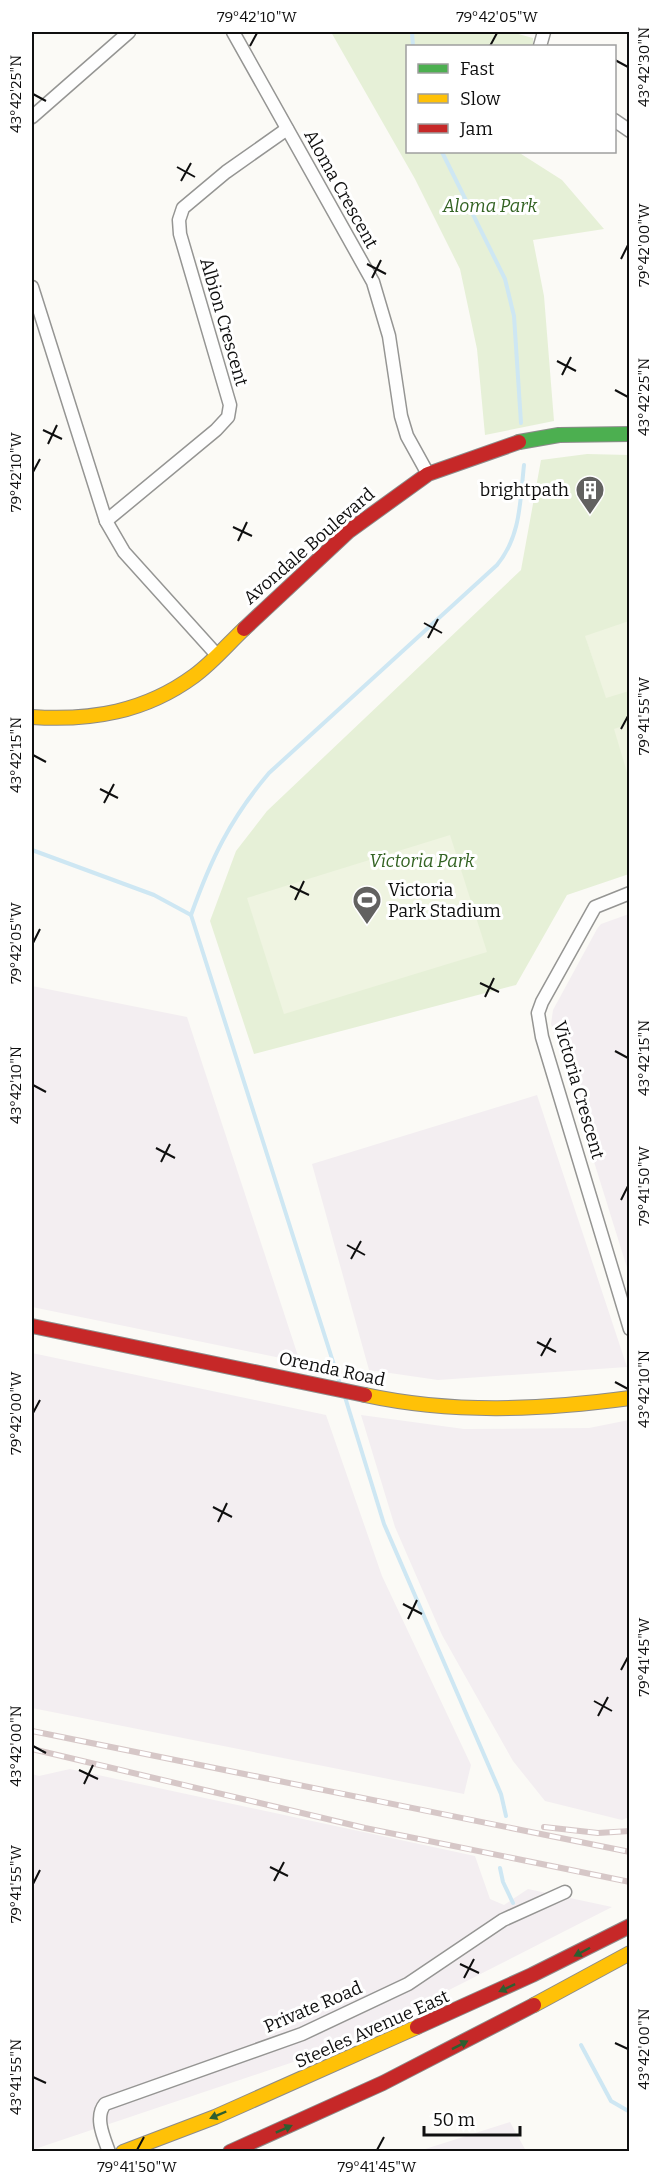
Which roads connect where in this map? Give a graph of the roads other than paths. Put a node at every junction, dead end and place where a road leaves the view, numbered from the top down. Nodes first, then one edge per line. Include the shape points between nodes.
1 (129, 32) edge
2 (233, 32) edge
3 (32, 117) edge
4 (616, 121) edge
5 (287, 129) junction
6 (630, 131) edge
7 (32, 287) edge
8 (630, 434) edge
9 (428, 474) junction
10 (106, 521) junction
11 (216, 654) junction
12 (32, 717) edge
13 (630, 893) edge
14 (32, 1326) edge
15 (630, 1329) edge
16 (630, 1398) edge
17 (565, 1892) dead end
18 (630, 1926) edge
19 (630, 1953) edge
20 (109, 2151) edge
21 (123, 2151) edge
22 (230, 2151) edge

1 - 3 street
2 - 5 street, Aloma Crescent
4 - 6 street
5 - 9 street, Aloma Crescent via 372,282 389,336 401,416 407,436
5 - 10 street, Albion Crescent via 226,172 183,208 178,220 230,405 228,417
7 - 10 street
8 - 9 street, Avondale Boulevard via 559,435 516,443
9 - 11 street, Avondale Boulevard via 349,531
10 - 11 street via 124,552
11 - 12 street, Avondale Boulevard via 194,676 133,710 78,720
13 - 15 street, Victoria Crescent via 595,907 538,1013
14 - 16 street, Orenda Road via 420,1403 496,1409
17 - 20 street, Private Road via 503,1920 408,1984 302,2034 105,2104 100,2126
18 -> 21 street, Steeles Avenue East via 477,2002 210,2118
22 -> 19 street via 373,2090

